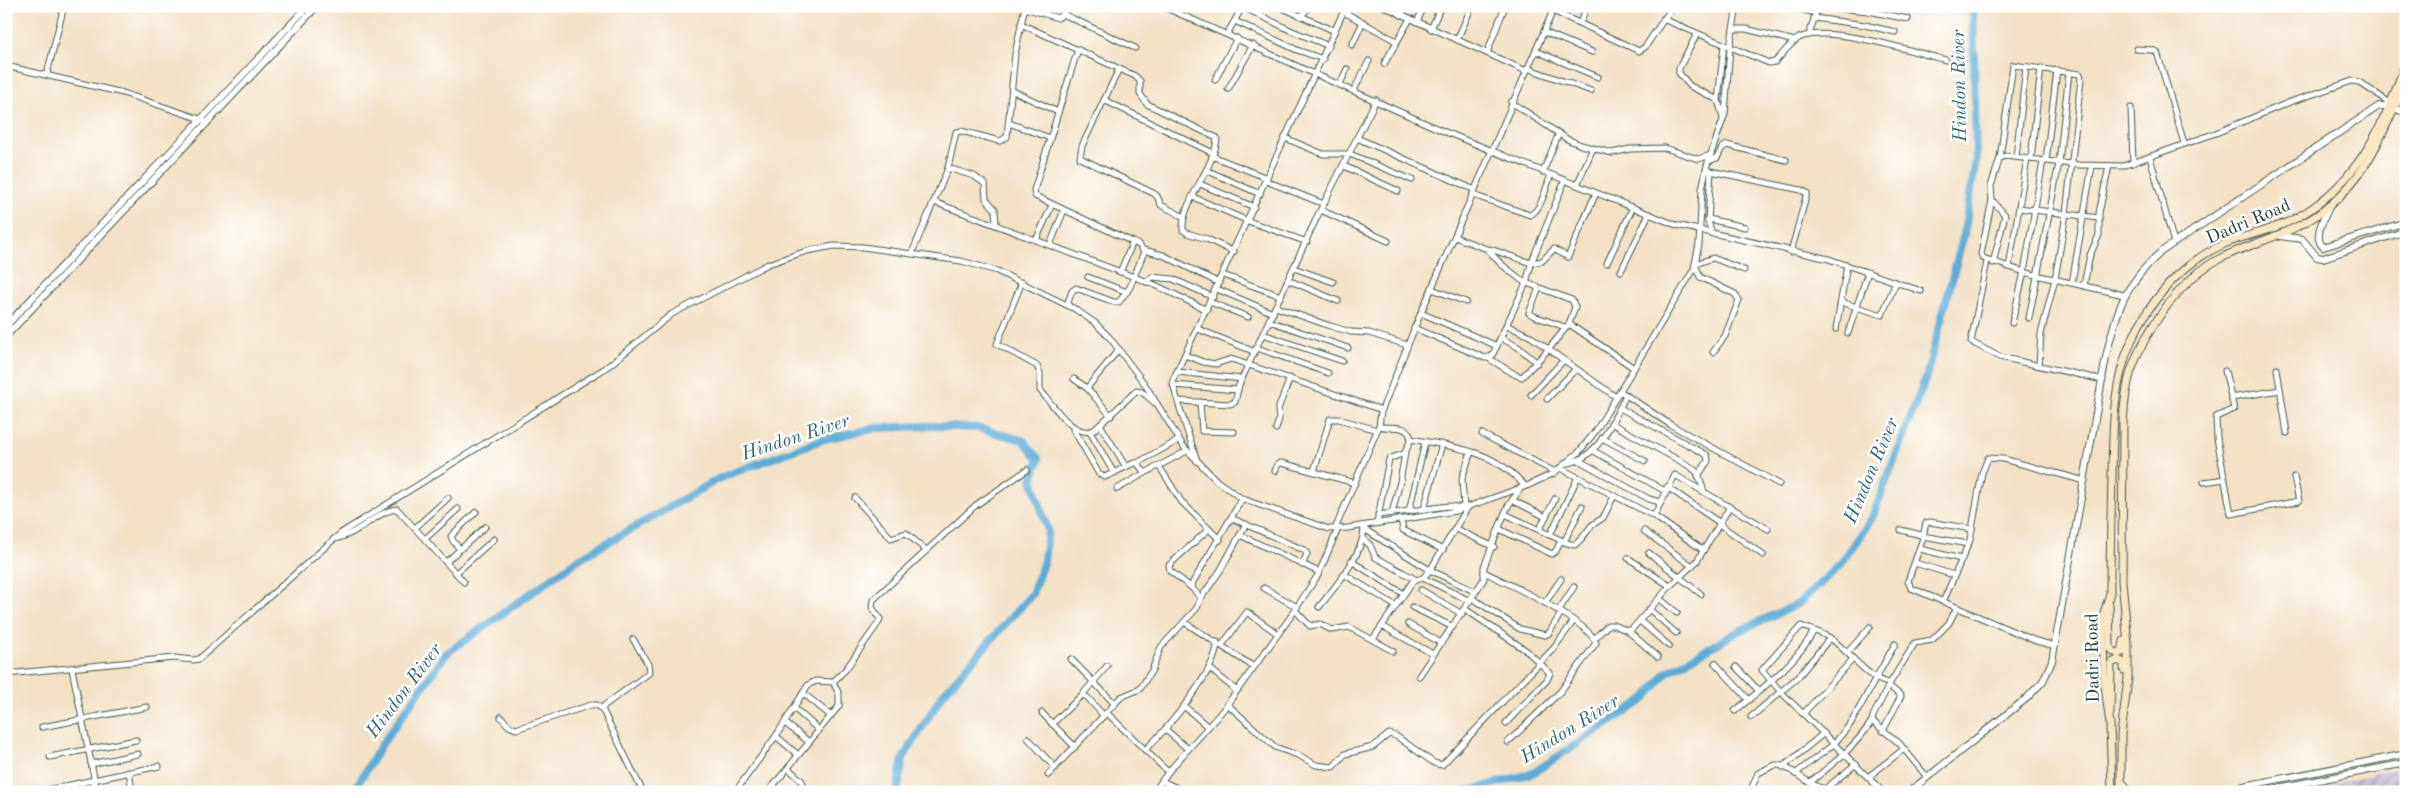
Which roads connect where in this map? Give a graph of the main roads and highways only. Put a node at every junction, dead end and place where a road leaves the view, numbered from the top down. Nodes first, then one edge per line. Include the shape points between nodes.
1 (2406, 60) edge
2 (2406, 81) edge
3 (2391, 106) junction
4 (2110, 593) junction
5 (2122, 598) junction
6 (2121, 718) junction
7 (2110, 724) junction
8 (2112, 792) edge
9 (2121, 792) edge

1 - 3 main road, Dadri Road
2 - 3 main road, Dadri Road
3 - 4 main road, Dadri Road via 2361,160 2338,187 2296,219 2223,245 2205,255 2160,294 2142,319 2130,343 2114,399
3 - 5 main road, Dadri Road via 2368,163 2331,204 2280,236 2218,259 2192,278 2153,324 2135,362 2125,399
4 - 5 main road, Dadri Road via 2109,645 2113,653 2118,654 2124,648
4 - 7 main road, Dadri Road via 2103,632
5 - 6 main road, Dadri Road via 2128,678
6 - 7 main road, Dadri Road via 2125,666 2118,660 2110,667
6 - 9 main road, Dadri Road
7 - 8 main road, Dadri Road

